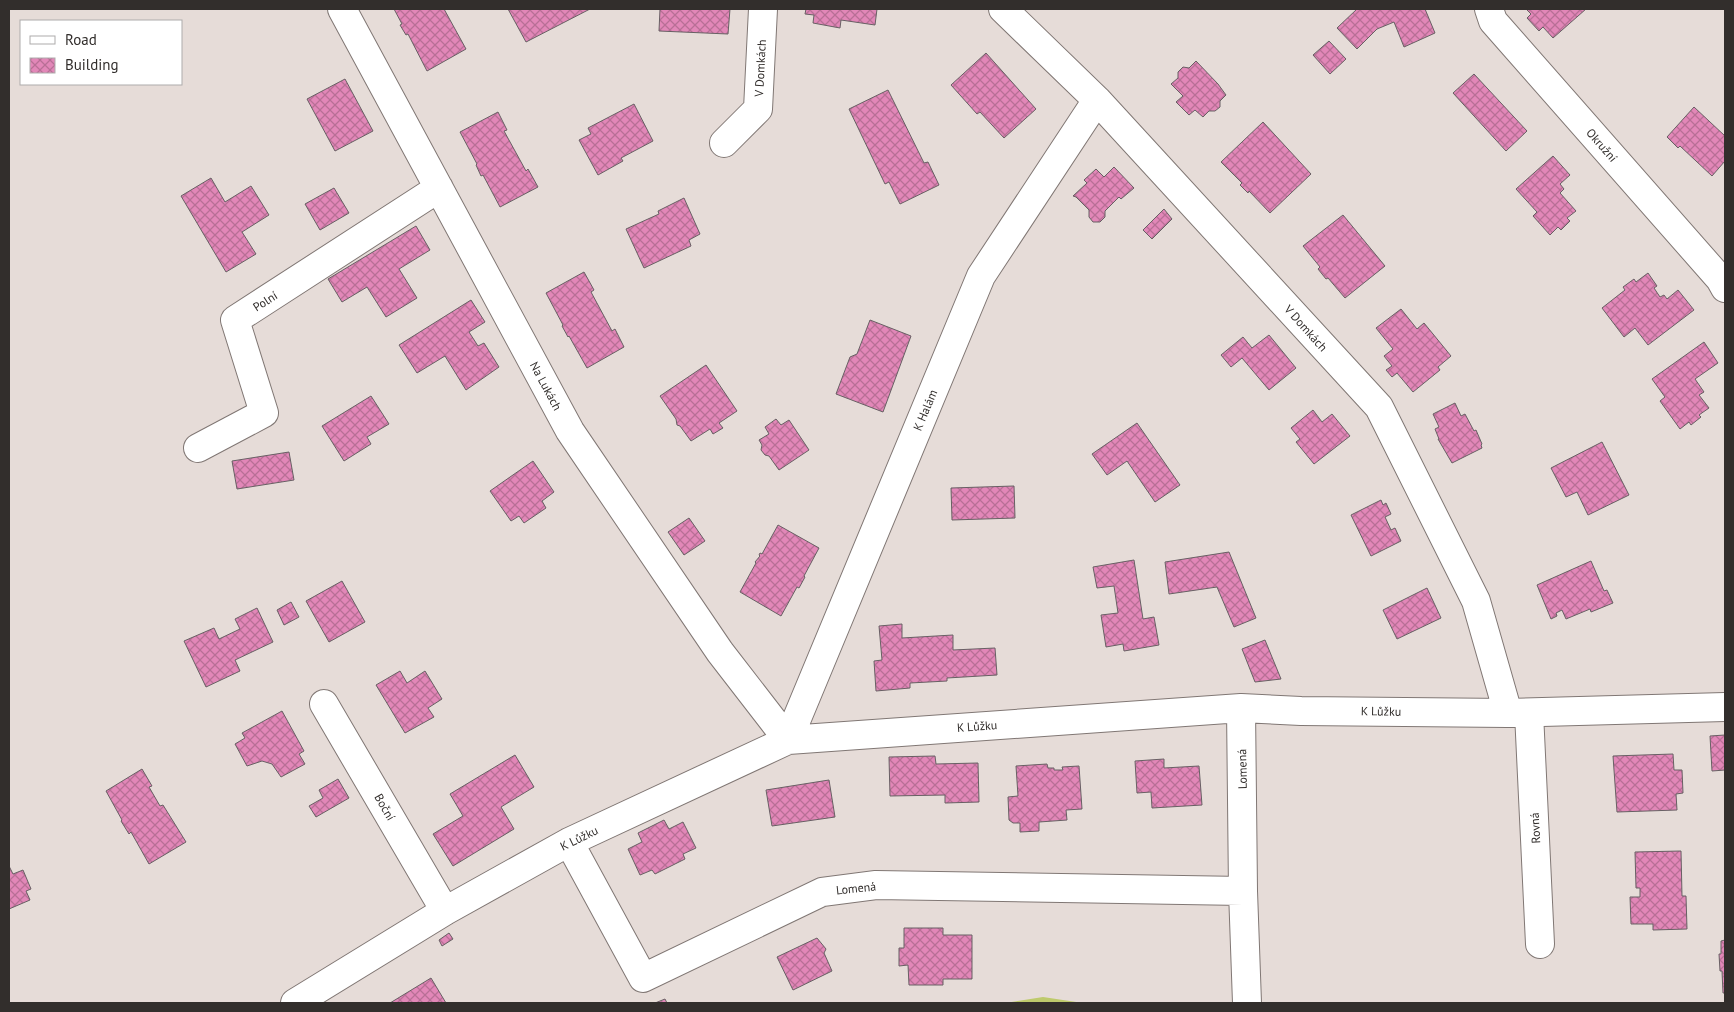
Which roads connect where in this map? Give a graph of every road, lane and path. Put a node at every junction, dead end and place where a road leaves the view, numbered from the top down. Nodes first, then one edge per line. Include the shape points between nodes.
1 (342, 9) edge
2 (763, 9) edge
3 (1003, 9) edge
4 (1489, 9) edge
5 (1097, 100) junction
6 (724, 143) dead end
7 (439, 188) junction
8 (1724, 280) edge
9 (198, 448) dead end
10 (324, 704) dead end
11 (1241, 708) junction
12 (1725, 708) edge
13 (1518, 713) junction
14 (788, 740) junction
15 (569, 842) junction
16 (1244, 891) junction
17 (446, 911) junction
18 (1540, 944) dead end
19 (295, 1003) edge
20 (1247, 1003) edge

1 - 7 street, Na Lukách
2 - 6 street, V Domkách via 758,109
3 - 5 street, V Domkách
4 - 8 street, Okružní via 1493,21
5 - 13 street, V Domkách via 1379,407 1476,601
5 - 14 street, K Halám via 980,276
7 - 9 street, Polní via 235,320 264,413
7 - 14 street, Na Lukách via 570,431 720,652
10 - 17 street, Boční
11 - 13 street, K Lůžku
11 - 14 street, K Lůžku
11 - 16 street, Lomená
12 - 13 street, K Lůžku
13 - 18 street, Rovná
14 - 15 street, K Lůžku
15 - 16 street, Lomená via 644,978 822,892 876,885
15 - 17 street, K Lůžku
16 - 20 street, Lomená
17 - 19 street, K Lůžku

